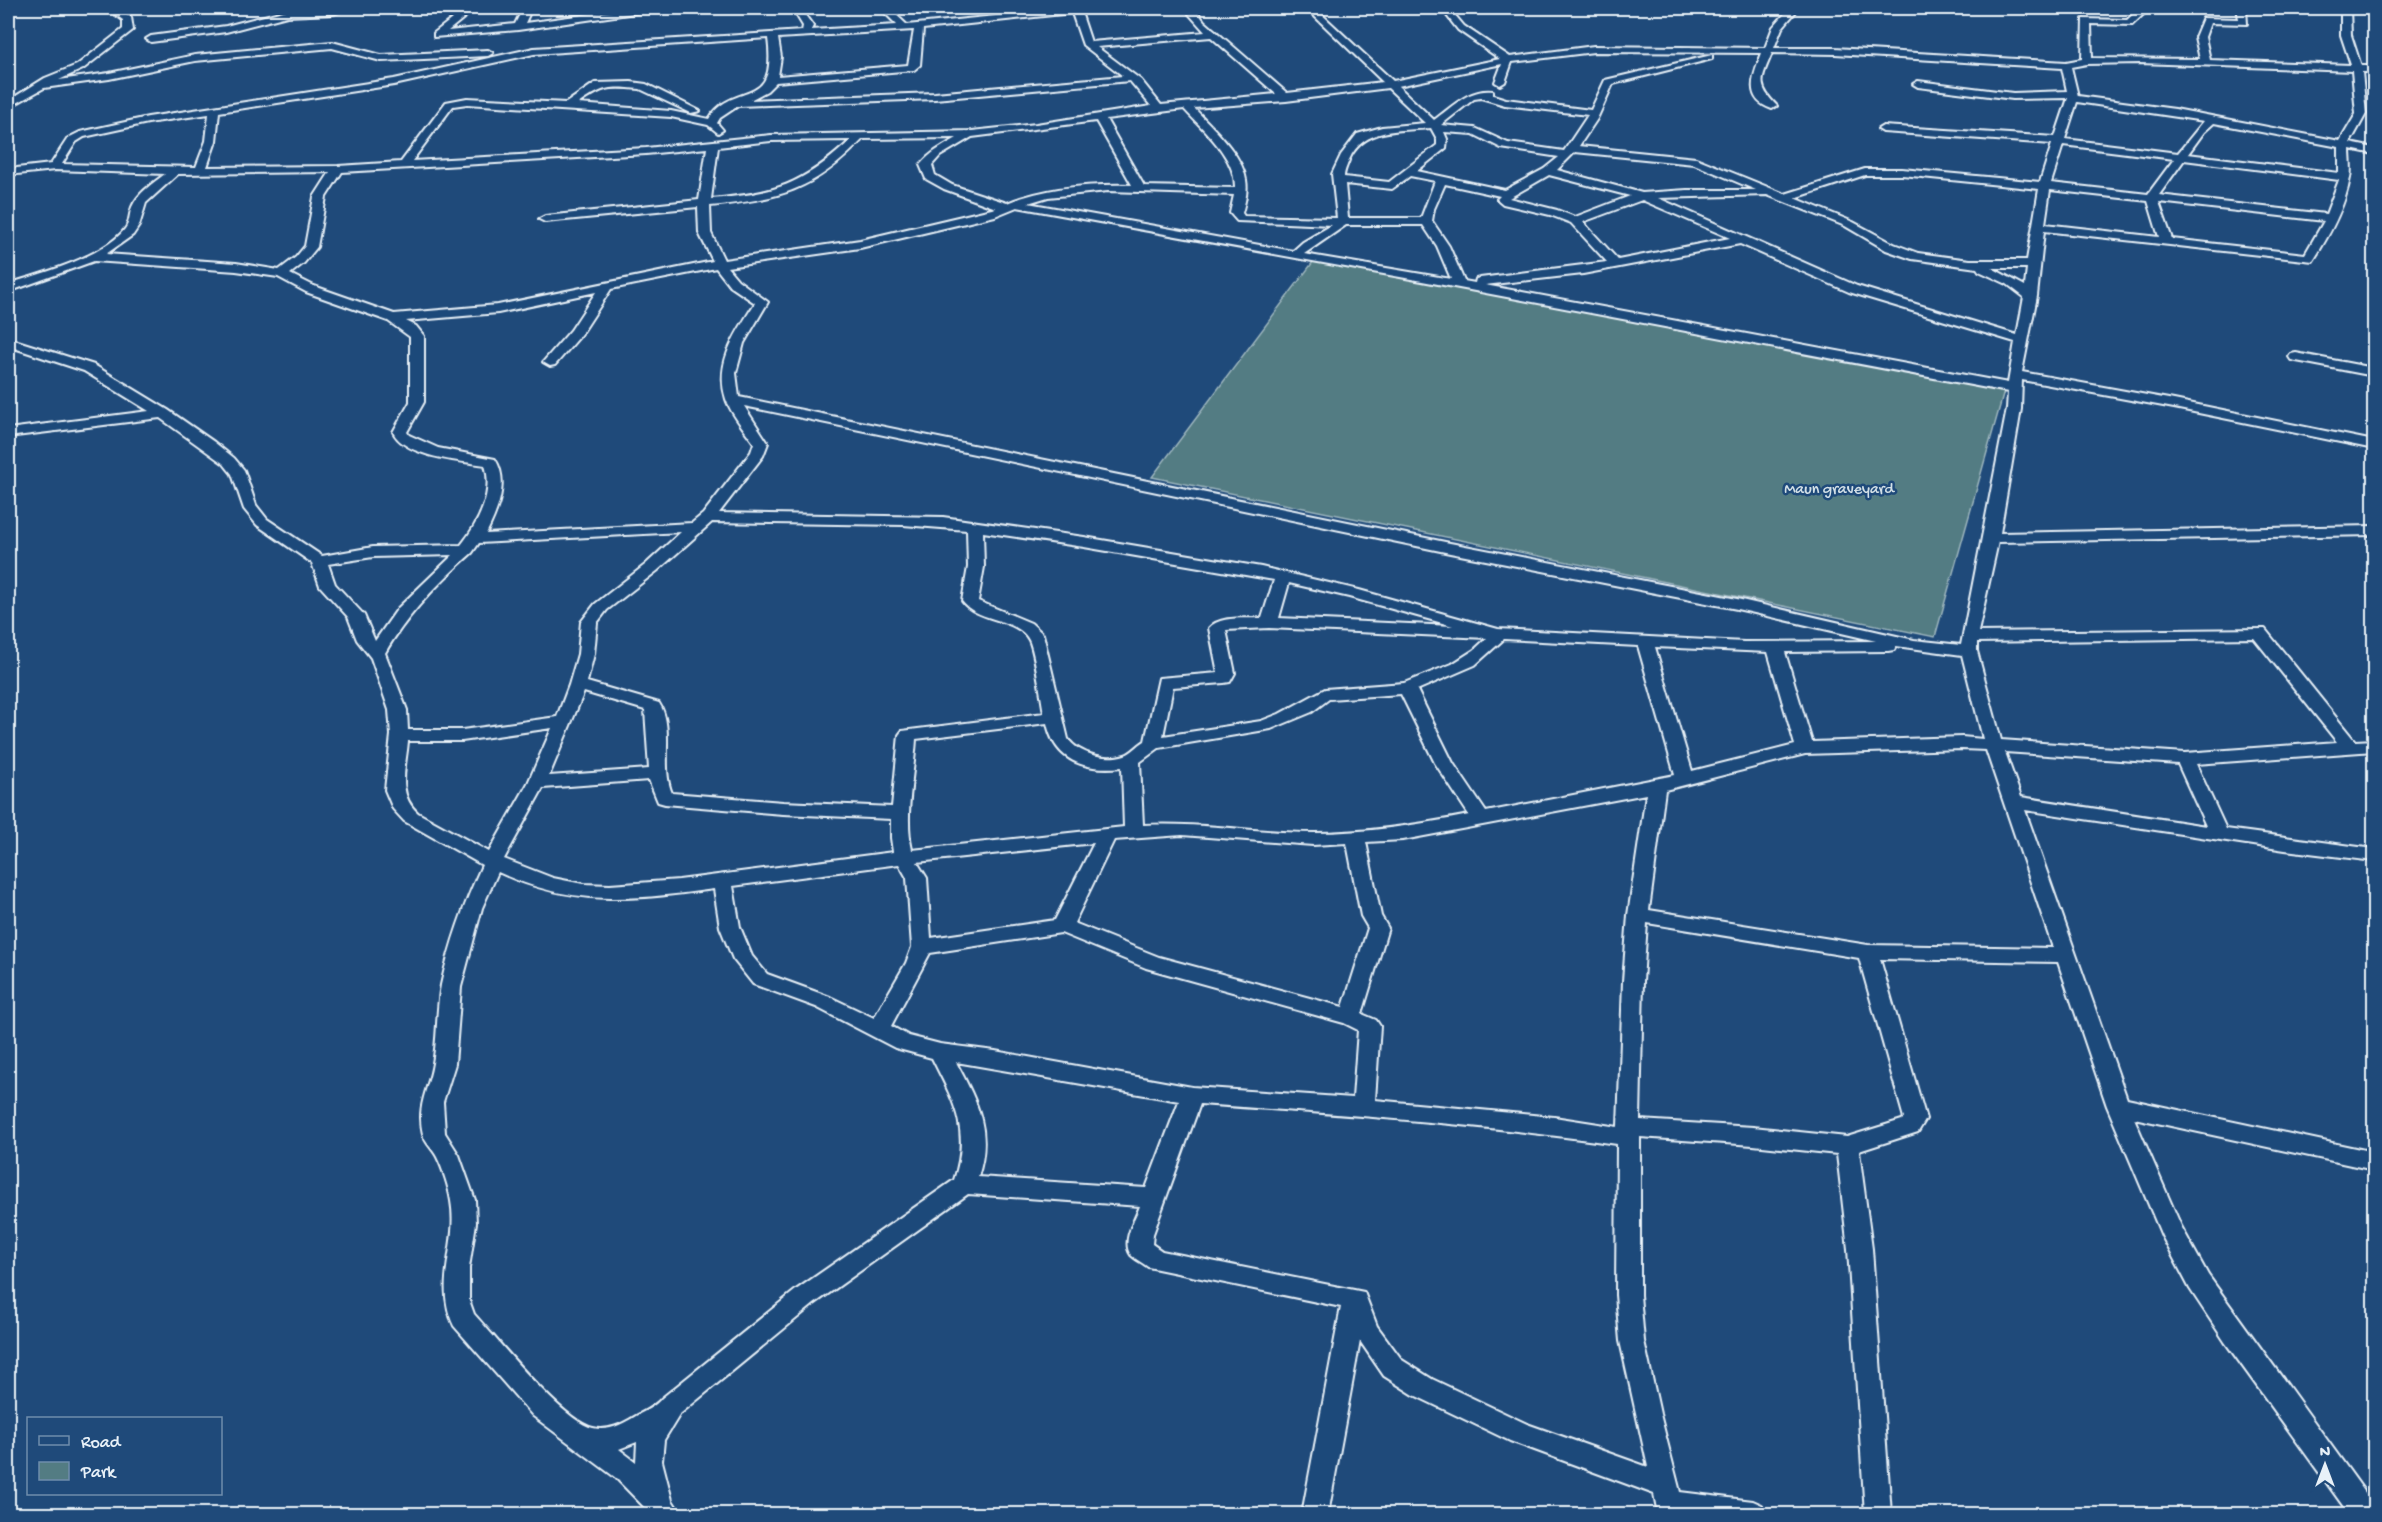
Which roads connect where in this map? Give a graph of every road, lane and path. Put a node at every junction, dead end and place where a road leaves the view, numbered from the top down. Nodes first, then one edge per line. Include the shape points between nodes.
1 (110, 8) edge
2 (345, 8) edge
3 (471, 8) edge
4 (527, 8) edge
5 (649, 8) edge
6 (796, 8) edge
7 (884, 8) edge
8 (1094, 8) edge
9 (1194, 8) edge
10 (1310, 8) edge
11 (1445, 8) edge
12 (1796, 8) edge
13 (2145, 8) edge
14 (2242, 8) edge
15 (2346, 8) edge
16 (2358, 8) edge
17 (2374, 9) edge
18 (615, 10) edge
19 (1076, 10) junction
20 (632, 21) dead end
21 (518, 27) junction
22 (919, 27) junction
23 (905, 28) junction
24 (128, 30) junction
25 (1214, 34) junction
26 (805, 35) junction
27 (773, 36) junction
28 (151, 39) junction
29 (428, 45) junction
30 (1089, 45) junction
31 (173, 46) dead end
32 (184, 49) dead end
33 (1737, 51) junction
34 (1769, 51) junction
35 (514, 54) junction
36 (195, 58) junction
37 (1508, 60) junction
38 (2087, 61) junction
39 (2205, 61) junction
40 (2066, 65) junction
41 (1462, 68) junction
42 (2356, 68) junction
43 (2374, 69) edge
44 (1132, 78) junction
45 (1492, 78) junction
46 (773, 79) junction
47 (1392, 84) junction
48 (1918, 84) dead end
49 (40, 85) junction
50 (1489, 93) junction
51 (2072, 96) junction
52 (1286, 98) junction
53 (737, 103) junction
54 (8, 105) edge
55 (1186, 105) junction
56 (568, 106) junction
57 (1772, 106) dead end
58 (1158, 108) junction
59 (214, 111) junction
60 (1593, 113) junction
61 (2361, 114) junction
62 (1099, 117) junction
63 (2374, 117) edge
64 (701, 119) junction
65 (2212, 119) junction
66 (712, 123) junction
67 (1436, 127) junction
68 (1883, 129) dead end
69 (972, 134) junction
70 (859, 138) junction
71 (729, 141) junction
72 (2057, 141) junction
73 (713, 143) junction
74 (2344, 145) junction
75 (2374, 151) edge
76 (1570, 152) junction
77 (2181, 156) junction
78 (404, 165) junction
79 (55, 167) junction
80 (338, 169) junction
81 (201, 170) junction
82 (175, 171) junction
83 (1548, 171) junction
84 (8, 172) edge
85 (1408, 172) junction
86 (2345, 177) junction
87 (1337, 180) junction
88 (1441, 180) junction
89 (2045, 185) junction
90 (1140, 189) junction
91 (1241, 192) junction
92 (1507, 195) junction
93 (1781, 195) junction
94 (1642, 196) junction
95 (2152, 197) junction
96 (705, 203) junction
97 (1013, 206) junction
98 (2331, 218) junction
99 (545, 219) dead end
100 (1426, 221) junction
101 (1575, 221) junction
102 (1343, 222) junction
103 (2039, 227) junction
104 (1740, 240) junction
105 (2167, 242) junction
106 (1296, 256) junction
107 (92, 257) junction
108 (1614, 262) junction
109 (722, 263) junction
110 (1970, 264) junction
111 (2033, 264) junction
112 (281, 274) junction
113 (1461, 284) junction
114 (607, 285) junction
115 (8, 288) edge
116 (2031, 296) junction
117 (393, 318) junction
118 (2021, 340) junction
119 (8, 342) edge
120 (2296, 357) dead end
121 (550, 362) dead end
122 (2374, 372) edge
123 (2016, 382) junction
124 (733, 400) junction
125 (163, 413) junction
126 (8, 433) edge
127 (2374, 445) edge
128 (702, 522) junction
129 (975, 526) junction
130 (2374, 531) edge
131 (1991, 538) junction
132 (471, 545) junction
133 (319, 561) junction
134 (1283, 577) junction
135 (1269, 623) junction
136 (1499, 634) junction
137 (1645, 642) junction
138 (1969, 644) junction
139 (1914, 645) junction
140 (1775, 647) junction
141 (377, 652) junction
142 (578, 685) junction
143 (1407, 688) junction
144 (1054, 717) junction
145 (564, 721) junction
146 (400, 735) junction
147 (1153, 744) junction
148 (1993, 744) junction
149 (2374, 745) edge
150 (1805, 747) junction
151 (2350, 747) junction
152 (2185, 759) junction
153 (1131, 760) junction
154 (658, 774) junction
155 (1686, 778) junction
156 (537, 783) junction
157 (1656, 786) junction
158 (2013, 802) junction
159 (900, 813) junction
160 (1482, 820) junction
161 (1134, 832) junction
162 (2219, 833) junction
163 (1107, 834) junction
164 (1355, 837) junction
165 (2374, 855) edge
166 (904, 857) junction
167 (494, 860) junction
168 (722, 881) junction
169 (1638, 915) junction
170 (1062, 926) junction
171 (922, 947) junction
172 (1868, 952) junction
173 (2067, 955) junction
174 (1350, 1017) junction
175 (878, 1030) junction
176 (940, 1052) junction
177 (1192, 1095) junction
178 (2118, 1106) junction
179 (1363, 1107) junction
180 (1630, 1132) junction
181 (1847, 1146) junction
182 (2374, 1161) edge
183 (964, 1185) junction
184 (1154, 1198) junction
185 (1355, 1299) junction
186 (669, 1409) junction
187 (586, 1439) junction
188 (1668, 1501) edge
189 (666, 1511) edge
190 (1315, 1515) edge
191 (1753, 1515) edge
192 (1878, 1515) edge
193 (2365, 1515) edge

1 - 24 street via 128,19
2 - 28 street via 287,13 226,30
3 - 29 street
4 - 21 street
5 - 18 street
6 - 26 street via 808,26
7 - 23 street
8 - 19 street
9 - 25 street via 1197,19
10 - 47 street
11 - 37 street via 1461,28
12 - 34 street via 1778,27
13 - 38 street via 2129,23 2086,21
14 - 39 street via 2244,22 2206,20 2200,37
15 - 42 street via 2346,35
16 - 17 street
18 - 20 street
18 - 21 street
19 - 22 street
19 - 30 street
21 - 29 street
22 - 23 street
22 - 46 street via 915,65 911,68
23 - 26 street
24 - 28 street
24 - 49 street via 80,67
25 - 30 street
25 - 52 street
26 - 27 street
27 - 35 street via 634,37
27 - 46 street via 777,65
28 - 31 street
29 - 35 street
29 - 36 street via 381,58 348,46 332,45
30 - 44 street
32 - 36 street
33 - 34 street
33 - 37 street via 1603,48
33 - 60 street via 1609,82
34 - 40 street via 1835,51
34 - 57 street via 1756,83 1766,103
35 - 59 street via 429,76
36 - 49 street
37 - 41 street
37 - 45 street via 1503,76
38 - 39 street
38 - 40 street
39 - 42 street
40 - 51 street
41 - 45 street
41 - 47 street
42 - 43 street
42 - 61 street
44 - 53 street via 946,95
44 - 58 street
45 - 50 street via 1495,90
46 - 53 street via 764,89
47 - 52 street
47 - 67 street
48 - 51 street via 1999,96
49 - 54 street
50 - 60 street via 1485,96 1505,102
50 - 67 street via 1471,97
51 - 65 street
51 - 72 street
52 - 55 street
53 - 66 street
55 - 58 street
55 - 91 street via 1236,166
56 - 64 street
56 - 64 street via 599,85 642,86 695,111
56 - 78 street via 454,103 429,129
58 - 62 street
59 - 79 street via 80,135 72,140
59 - 81 street via 211,141
60 - 76 street
61 - 63 street
61 - 74 street
62 - 69 street
62 - 90 street
64 - 66 street
65 - 74 street
65 - 77 street
66 - 71 street
67 - 76 street via 1475,131 1505,146
67 - 85 street via 1442,146
67 - 87 street via 1382,130 1361,136 1346,155
68 - 72 street
69 - 70 street
69 - 97 street via 930,159 926,165 930,177 948,187
70 - 71 street
70 - 96 street via 831,164 784,191
71 - 73 street
72 - 77 street
72 - 89 street
73 - 78 street via 646,151
73 - 96 street
74 - 75 street
74 - 86 street
76 - 83 street
76 - 93 street via 1696,160
77 - 86 street
77 - 95 street
78 - 80 street
79 - 82 street
79 - 84 street
80 - 81 street
80 - 112 street via 320,197 312,247
81 - 82 street
82 - 107 street via 143,199 130,231
83 - 92 street
83 - 94 street
85 - 87 street via 1392,186
85 - 88 street
86 - 98 street
87 - 102 street
88 - 92 street
88 - 100 street
89 - 93 street via 1936,174 1865,172
89 - 95 street
89 - 103 street
90 - 91 street
90 - 97 street via 1067,191 1029,198
91 - 102 street via 1236,213 1241,219
92 - 101 street via 1503,199 1507,202
93 - 94 street via 1698,192
93 - 110 street via 1860,229 1901,252
94 - 101 street
94 - 104 street
95 - 98 street
95 - 105 street
96 - 99 street
96 - 109 street via 705,233
97 - 106 street
97 - 109 street via 882,240
98 - 105 street via 2308,258
100 - 102 street
100 - 113 street
101 - 108 street
102 - 106 street via 1309,242
103 - 105 street
103 - 111 street
104 - 108 street
104 - 118 street via 1853,290
106 - 113 street
107 - 112 street
107 - 115 street
108 - 113 street via 1583,270
109 - 114 street
109 - 124 street via 734,283 762,302 733,352 729,373
110 - 111 street
110 - 116 street via 2005,278
111 - 116 street
112 - 117 street via 310,289
113 - 123 street
114 - 117 street via 486,311
114 - 121 street via 576,333
116 - 118 street
117 - 132 street via 411,329 418,344 417,402 400,432 403,438 434,452 490,462 495,469 490,508
118 - 123 street
119 - 125 street via 89,368
120 - 122 street
123 - 127 street via 2174,404
123 - 131 street
124 - 128 street via 761,442 758,453
124 - 139 street via 1737,604
125 - 126 street
125 - 133 street via 229,461 239,473 249,506 262,522
128 - 129 street via 903,520
128 - 132 street
128 - 142 street via 601,607 589,622
129 - 134 street
129 - 144 street via 976,567 970,601 1024,626 1037,638
130 - 131 street
131 - 138 street
132 - 133 street via 373,552
132 - 141 street via 394,626
133 - 141 street via 328,586 356,615 365,640
134 - 135 street
134 - 136 street via 1353,592
135 - 136 street
135 - 147 street via 1217,628 1227,673 1224,678 1165,682
136 - 137 street
136 - 143 street via 1487,650 1461,667
137 - 140 street
137 - 155 street
138 - 139 street
138 - 148 street
138 - 151 street via 2259,633
139 - 140 street
140 - 150 street
141 - 146 street via 398,710
142 - 145 street
142 - 154 street via 653,707
143 - 147 street via 1325,694 1317,703 1282,721
143 - 160 street via 1444,763
144 - 153 street via 1059,740 1074,755 1098,761
144 - 159 street via 908,735
145 - 146 street via 477,735
145 - 156 street
146 - 167 street via 394,790 402,809
147 - 153 street
148 - 150 street
148 - 152 street
148 - 158 street
149 - 151 street
150 - 155 street
151 - 152 street
152 - 162 street
153 - 161 street
154 - 156 street
154 - 159 street via 665,798
155 - 157 street
156 - 167 street
157 - 160 street
157 - 169 street
158 - 162 street
158 - 173 street
159 - 166 street
160 - 164 street via 1403,834
161 - 163 street
161 - 164 street via 1182,829 1312,839
162 - 165 street
163 - 166 street
163 - 170 street
164 - 174 street via 1371,916 1378,928
166 - 168 street
166 - 171 street via 917,878
167 - 168 street via 523,876 572,889 644,890
167 - 187 street via 471,908 452,987 444,1064 432,1102 434,1135 448,1155 463,1200 457,1300 463,1319 542,1408
168 - 175 street via 730,927 743,959 760,979 823,1002
169 - 172 street
169 - 180 street
170 - 171 street
170 - 174 street via 1153,963
171 - 175 street
172 - 173 street
172 - 181 street via 1915,1119 1910,1126
173 - 178 street
174 - 179 street via 1369,1026
175 - 176 street
176 - 177 street
176 - 183 street via 968,1104 973,1128 971,1167
177 - 179 street
177 - 184 street
178 - 182 street
178 - 193 street via 2170,1230 2199,1282
179 - 180 street
180 - 181 street via 1753,1136
180 - 188 street via 1628,1295 1632,1341
181 - 192 street via 1860,1250
183 - 184 street
183 - 186 street via 805,1297
184 - 185 street via 1140,1248 1156,1260
185 - 188 street via 1367,1331 1393,1368 1423,1388
185 - 190 street
186 - 187 street via 614,1439
186 - 189 street via 656,1425 647,1450 649,1473
187 - 189 street via 625,1469
188 - 191 street

